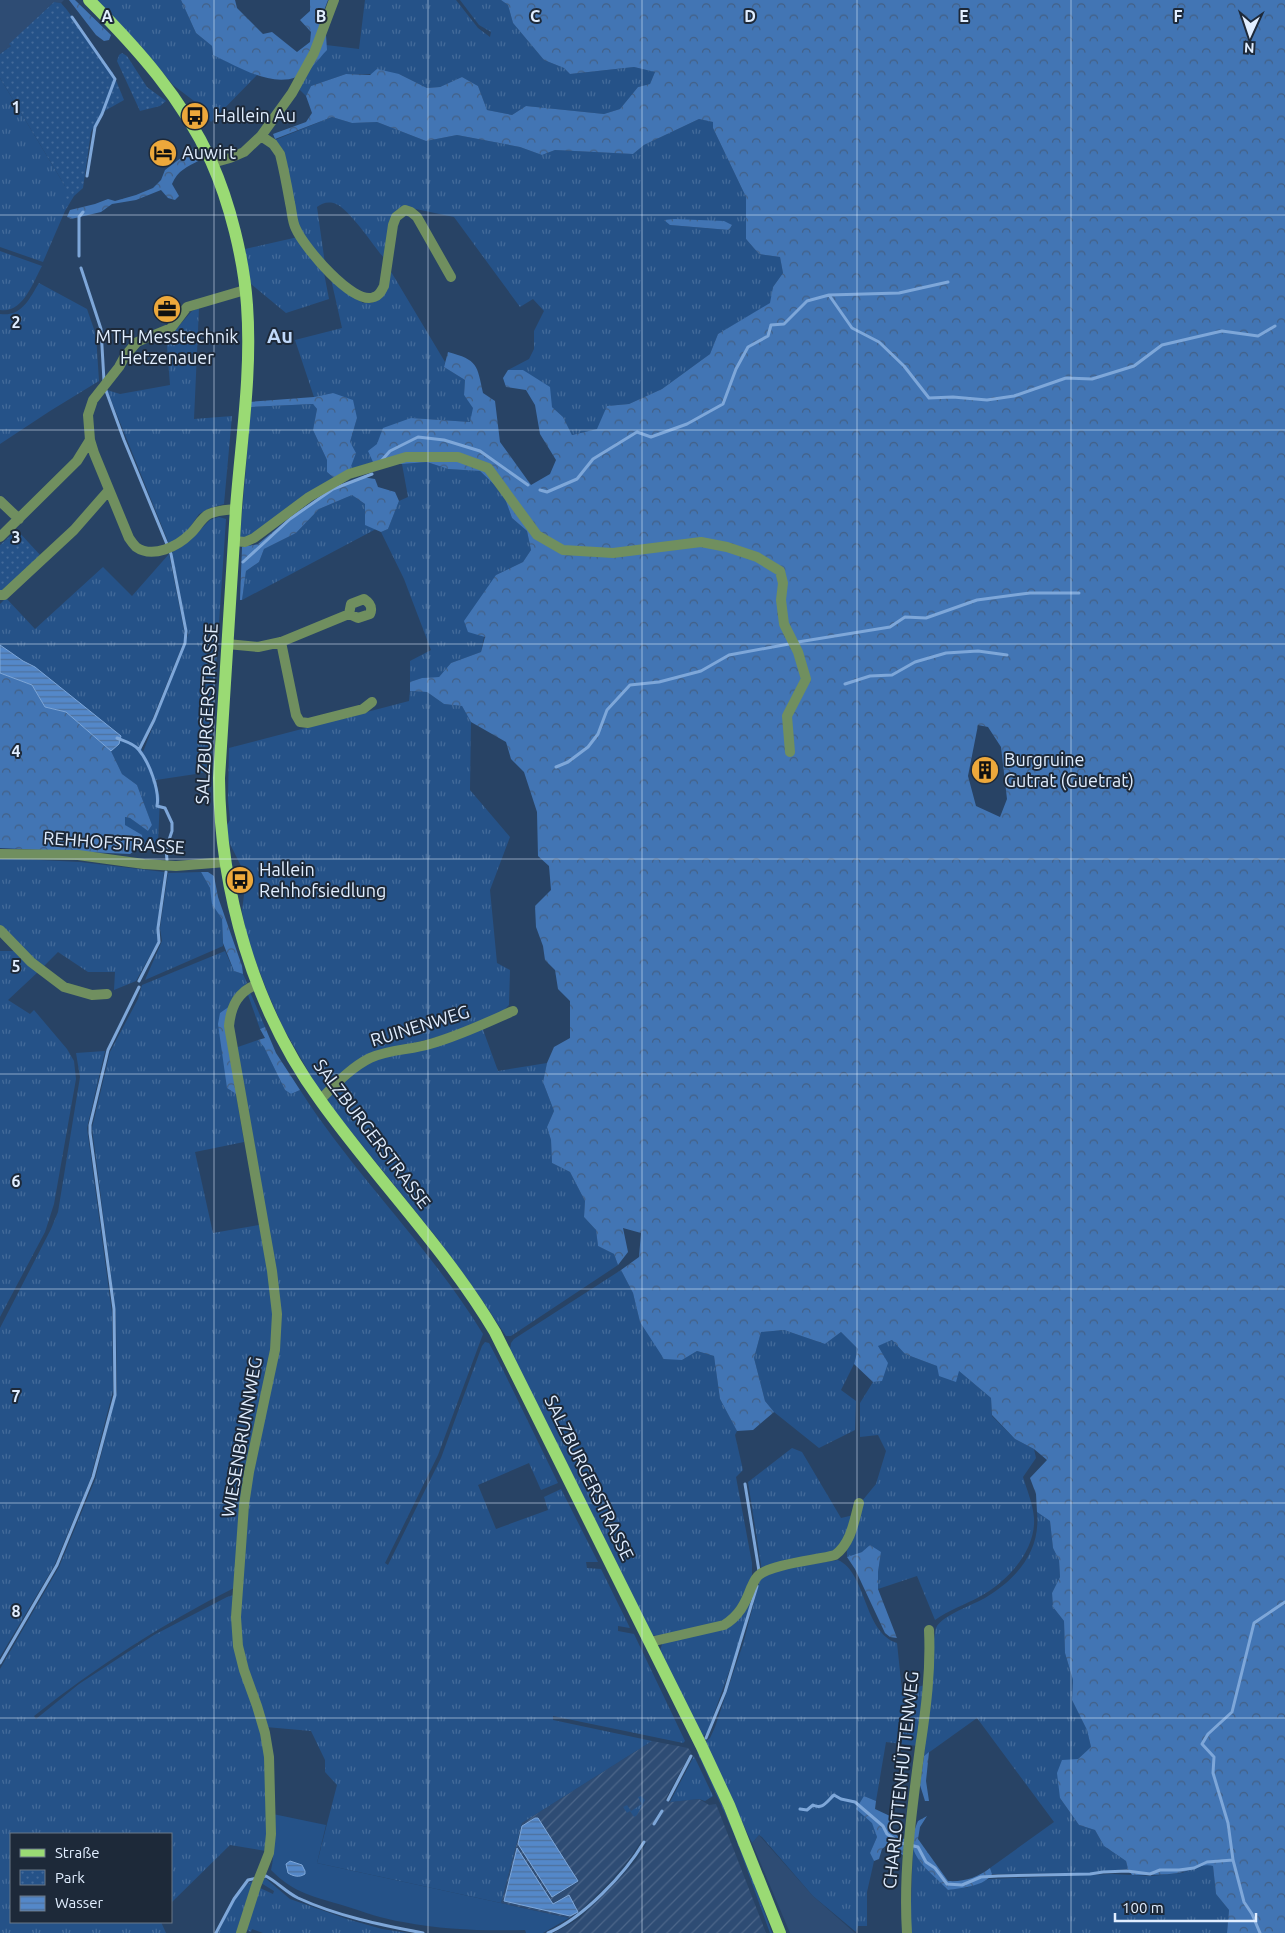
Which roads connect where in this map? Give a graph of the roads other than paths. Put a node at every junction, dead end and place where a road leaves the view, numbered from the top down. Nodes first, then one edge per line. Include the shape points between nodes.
1 (89, 0) edge
2 (334, 0) edge
3 (262, 136) junction
4 (212, 163) junction
5 (451, 277) dead end
6 (245, 290) junction
7 (90, 440) junction
8 (109, 490) junction
9 (0, 501) edge
10 (236, 509) junction
11 (19, 519) junction
12 (0, 537) edge
13 (239, 541) junction
14 (0, 595) edge
15 (349, 614) dead end
16 (281, 642) junction
17 (229, 644) junction
18 (372, 702) dead end
19 (790, 752) dead end
20 (0, 854) edge
21 (226, 862) junction
22 (0, 930) edge
23 (258, 984) junction
24 (107, 994) dead end
25 (513, 1011) dead end
26 (320, 1100) junction
27 (859, 1503) dead end
28 (930, 1630) dead end
29 (650, 1642) junction
30 (241, 1933) edge
31 (780, 1933) edge
32 (907, 1933) edge

1 - 4 main road, SALZBURGERSTRASSE via 138,50 176,99
2 - 3 street via 314,53 292,93
3 - 4 street via 244,152
3 - 5 street via 280,154 295,228 309,251 353,293 364,298 380,294 393,225 396,217 405,210 417,217
4 - 6 main road, SALZBURGERSTRASSE via 232,222
6 - 7 street via 187,307 171,328 137,342 94,400 88,415
6 - 10 main road, SALZBURGERSTRASSE via 247,361
7 - 8 street
7 - 11 street via 77,461
8 - 10 street via 129,538 136,547 152,552 169,548 191,534 207,515
8 - 14 street via 74,530
9 - 11 street
10 - 13 main road, SALZBURGERSTRASSE
11 - 12 street
13 - 17 main road, SALZBURGERSTRASSE
13 - 19 street via 264,532 309,497 350,474 406,457 433,455 458,457 488,468 537,535 562,550 613,553 700,542 727,547 756,558 780,571 784,624 798,652 806,679 787,716
15 - 16 street
16 - 17 street via 258,647
16 - 18 street via 300,722 308,723 364,709
17 - 21 main road, SALZBURGERSTRASSE via 219,778
20 - 21 street, REHHOFSTRASSE via 78,855 176,866
21 - 23 main road, SALZBURGERSTRASSE via 243,942
22 - 24 street via 31,962 64,987 92,995
23 - 26 main road, SALZBURGERSTRASSE via 286,1046
23 - 30 street, WIESENBRUNNWEG via 242,992 233,1003 229,1026 277,1314 273,1359 244,1504 236,1617 238,1646 265,1733 269,1757 271,1834 269,1853
25 - 26 street, RUINENWEG via 428,1045 371,1057 344,1076
26 - 29 main road, SALZBURGERSTRASSE via 439,1248 480,1306 515,1369
27 - 29 street via 848,1541 835,1556 776,1567 758,1575 741,1612 724,1625
28 - 32 street, CHARLOTTENHÜTTENWEG via 928,1697 911,1820 905,1900
29 - 31 main road, SALZBURGERSTRASSE via 729,1805

